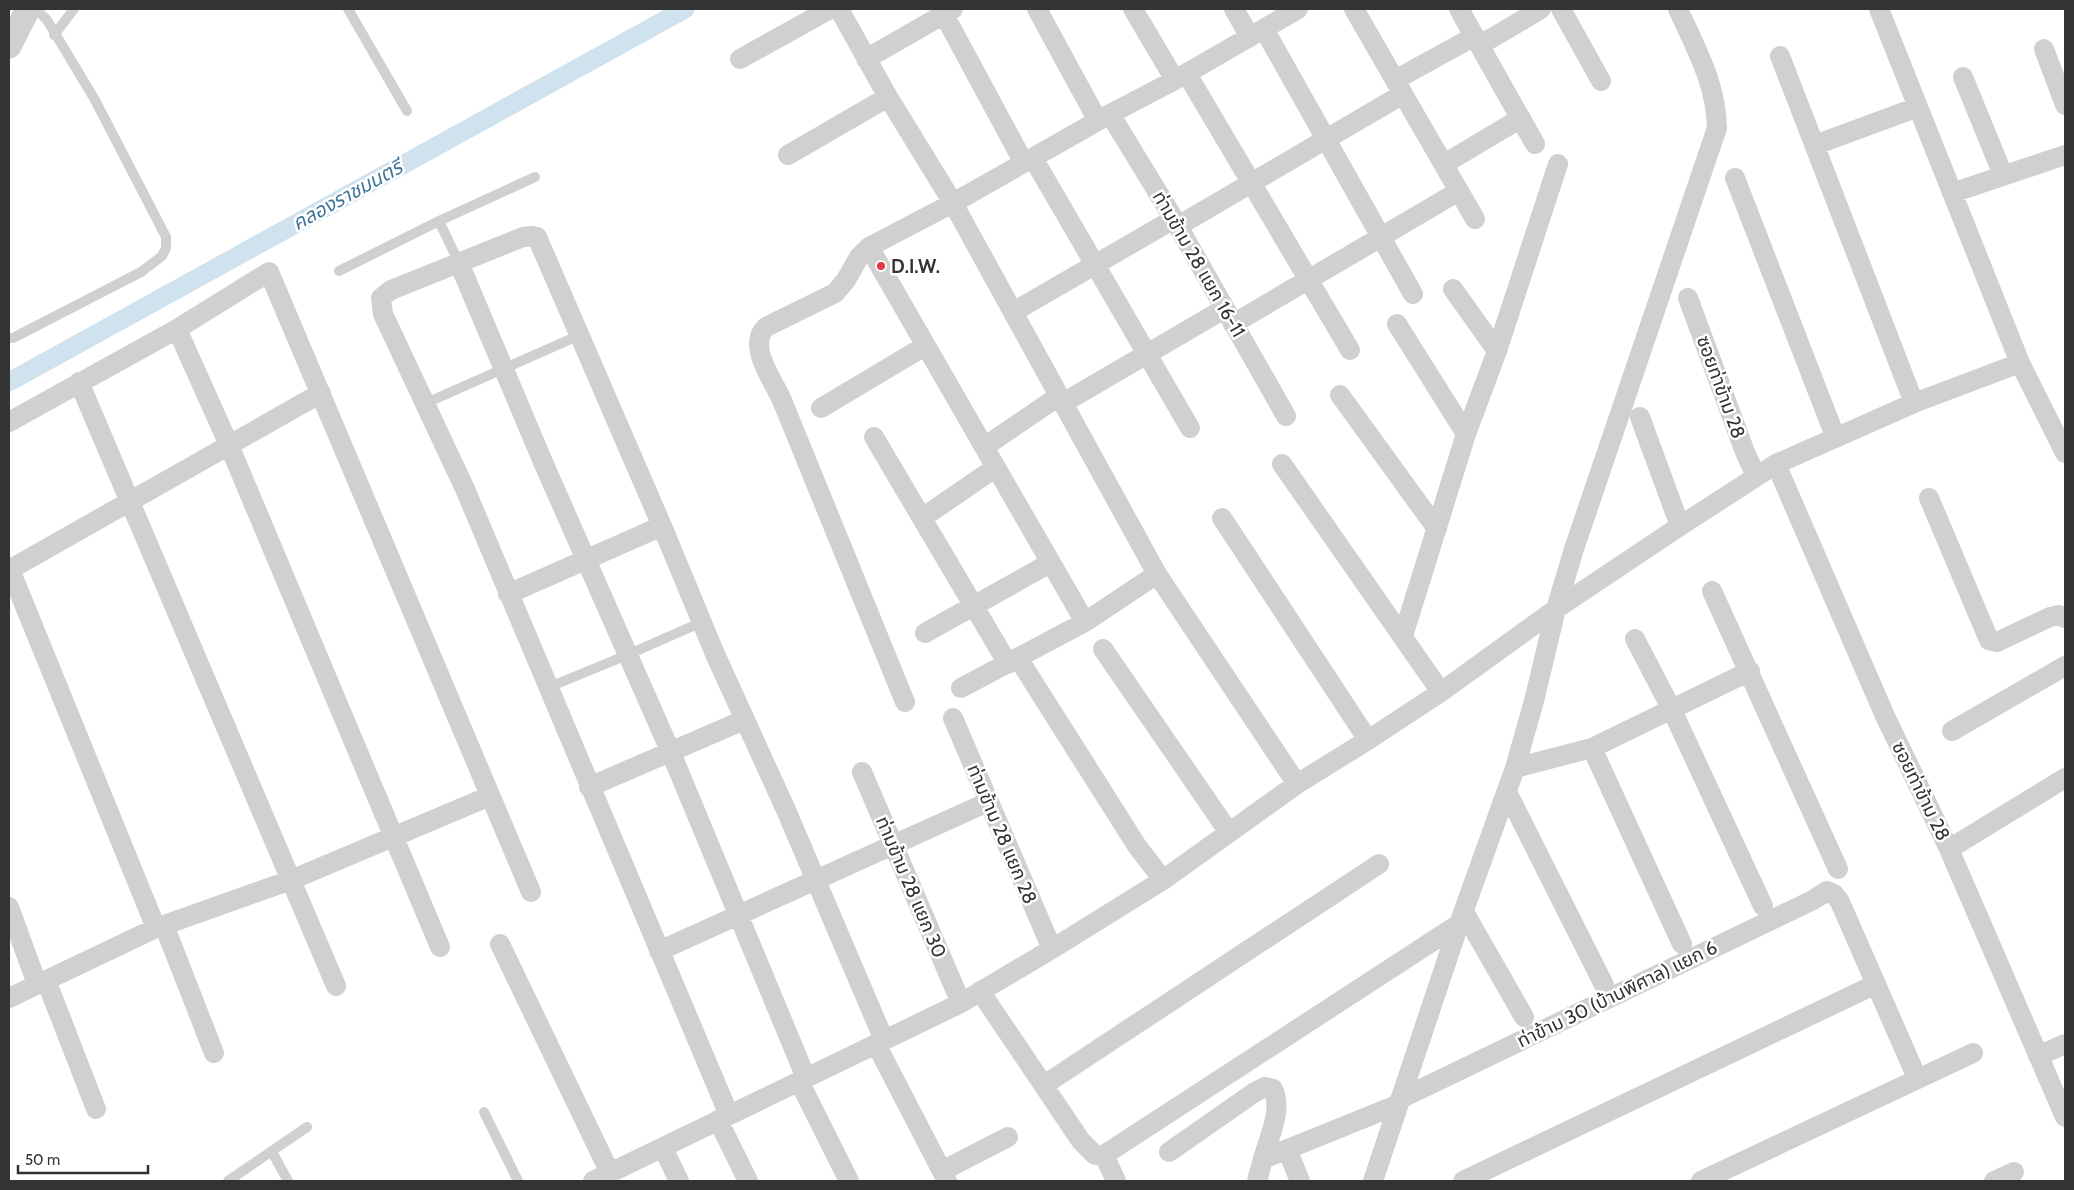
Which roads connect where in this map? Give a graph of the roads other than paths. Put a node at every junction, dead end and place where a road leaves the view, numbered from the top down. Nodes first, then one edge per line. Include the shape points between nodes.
1 (28, 9) edge
2 (36, 9) edge
3 (74, 9) edge
4 (348, 9) edge
5 (830, 9) edge
6 (839, 9) edge
7 (1037, 9) edge
8 (1133, 9) edge
9 (1234, 9) edge
10 (1298, 9) edge
11 (1354, 9) edge
12 (1459, 9) edge
13 (1541, 9) edge
14 (1561, 9) edge
15 (1678, 9) edge
16 (1879, 9) edge
17 (946, 10) edge
18 (1257, 32) junction
19 (54, 35) junction
20 (1477, 41) junction
21 (9, 46) edge
22 (2044, 49) dead end
23 (1780, 56) dead end
24 (740, 59) dead end
25 (866, 59) junction
26 (1181, 77) junction
27 (1963, 78) dead end
28 (1601, 82) dead end
29 (1399, 87) junction
30 (888, 97) junction
31 (2065, 105) edge
32 (1918, 107) junction
33 (407, 111) dead end
34 (1104, 117) junction
35 (1521, 118) junction
36 (1326, 139) junction
37 (1535, 144) dead end
38 (1815, 145) junction
39 (788, 155) dead end
40 (2065, 155) edge
41 (1028, 160) junction
42 (1444, 164) junction
43 (1558, 164) dead end
44 (2003, 175) junction
45 (535, 177) dead end
46 (1735, 178) dead end
47 (1252, 184) junction
48 (1459, 191) junction
49 (1952, 192) junction
50 (953, 203) junction
51 (1475, 219) dead end
52 (439, 221) junction
53 (1176, 222) junction
54 (1381, 236) junction
55 (869, 247) junction
56 (459, 263) junction
57 (1095, 264) junction
58 (339, 271) dead end
59 (1308, 279) junction
60 (1453, 290) dead end
61 (1413, 294) dead end
62 (1688, 298) dead end
63 (1013, 312) junction
64 (1228, 316) junction
65 (1397, 324) dead end
66 (176, 329) junction
67 (580, 335) junction
68 (9, 338) edge
69 (924, 346) junction
70 (1350, 350) dead end
71 (1497, 350) junction
72 (1147, 353) junction
73 (2020, 363) junction
74 (504, 370) junction
75 (79, 382) junction
76 (322, 393) junction
77 (1340, 395) dead end
78 (1061, 400) junction
79 (1914, 403) junction
80 (426, 404) junction
81 (821, 408) dead end
82 (1286, 416) dead end
83 (1640, 417) dead end
84 (9, 422) edge
85 (1190, 428) dead end
86 (1466, 434) junction
87 (1835, 436) junction
88 (874, 437) dead end
89 (229, 445) junction
90 (984, 447) junction
91 (2065, 453) edge
92 (1282, 464) dead end
93 (1776, 464) junction
94 (996, 468) junction
95 (1756, 476) junction
96 (1929, 498) dead end
97 (131, 502) junction
98 (922, 518) junction
99 (1222, 518) dead end
100 (662, 526) junction
101 (1680, 526) junction
102 (1437, 529) junction
103 (586, 560) junction
104 (1050, 562) junction
105 (9, 569) edge
106 (1157, 574) junction
107 (1712, 591) dead end
108 (508, 594) junction
109 (974, 606) junction
110 (1556, 609) junction
111 (2065, 618) edge
112 (702, 622) junction
113 (1085, 622) junction
114 (925, 633) dead end
115 (1403, 636) junction
116 (1636, 639) dead end
117 (1103, 649) dead end
118 (627, 655) junction
119 (1013, 661) junction
120 (2065, 666) edge
121 (1750, 670) junction
122 (547, 688) junction
123 (961, 688) dead end
124 (1440, 692) junction
125 (905, 702) dead end
126 (1672, 710) junction
127 (953, 718) dead end
128 (744, 720) junction
129 (1952, 731) dead end
130 (1368, 740) junction
131 (1592, 748) junction
132 (671, 753) junction
133 (1515, 768) junction
134 (862, 772) dead end
135 (2065, 778) edge
136 (1297, 784) junction
137 (589, 787) junction
138 (1507, 792) junction
139 (490, 796) junction
140 (988, 802) junction
141 (1228, 832) junction
142 (393, 837) junction
143 (893, 845) junction
144 (1949, 849) junction
145 (1380, 864) dead end
146 (1838, 869) dead end
147 (290, 880) junction
148 (1163, 880) junction
149 (816, 881) junction
150 (531, 892) dead end
151 (1763, 906) dead end
152 (9, 907) edge
153 (739, 917) junction
154 (1462, 918) junction
155 (160, 927) junction
156 (500, 944) dead end
157 (1682, 944) dead end
158 (440, 947) dead end
159 (1052, 948) junction
160 (659, 951) junction
161 (41, 982) junction
162 (1876, 984) junction
163 (1604, 985) dead end
164 (336, 986) dead end
165 (980, 992) junction
166 (9, 998) edge
167 (961, 1003) junction
168 (1524, 1017) dead end
169 (880, 1042) junction
170 (2065, 1044) edge
171 (1973, 1053) dead end
172 (214, 1054) dead end
173 (2038, 1056) junction
174 (1917, 1078) junction
175 (802, 1079) junction
176 (1044, 1085) junction
177 (1399, 1101) junction
178 (96, 1109) dead end
179 (484, 1112) dead end
180 (723, 1117) junction
181 (2065, 1117) edge
182 (306, 1127) dead end
183 (1008, 1138) dead end
184 (663, 1148) junction
185 (1287, 1149) junction
186 (272, 1152) junction
187 (1169, 1152) dead end
188 (1104, 1155) junction
189 (1263, 1159) junction
190 (2014, 1172) dead end
191 (944, 1176) edge
192 (602, 1177) edge
193 (228, 1181) edge
194 (288, 1181) edge
195 (518, 1181) edge
196 (679, 1181) edge
197 (748, 1181) edge
198 (849, 1181) edge
199 (1116, 1181) edge
200 (1257, 1181) edge
201 (1300, 1181) edge
202 (1373, 1181) edge
203 (1463, 1181) edge
204 (1701, 1181) edge
205 (1994, 1181) edge

1 - 21 street
2 - 19 lane
3 - 19 lane
4 - 33 lane
5 - 24 street
6 - 25 street
7 - 34 street, ท่ามข้าม 28 แยก 16-11
8 - 26 street
9 - 18 street
10 - 18 street
11 - 29 street
12 - 20 street
13 - 20 street
14 - 28 street
15 - 110 street via 1709,78 1717,128
16 - 32 street
17 - 25 street
17 - 41 street
18 - 26 street
18 - 36 street
19 - 68 lane via 95,100 166,237 166,248 162,256 141,272
20 - 29 street
20 - 35 street
22 - 31 street
23 - 38 street
25 - 30 street
26 - 34 street
26 - 47 street
27 - 44 street
29 - 36 street
29 - 42 street
30 - 39 street
30 - 50 street
32 - 38 street
32 - 49 street
34 - 41 street
34 - 53 street, ท่ามข้าม 28 แยก 16-11
35 - 37 street
35 - 42 street
36 - 47 street
36 - 54 street
38 - 79 street
40 - 44 street
41 - 50 street
41 - 57 street
42 - 48 street
43 - 71 street
44 - 49 street
45 - 52 lane
46 - 87 street
47 - 53 street
47 - 59 street
48 - 51 street
48 - 54 street
49 - 73 street
50 - 55 street
50 - 63 street
52 - 56 lane
52 - 58 lane
53 - 57 street
53 - 64 street, ท่ามข้าม 28 แยก 16-11
54 - 59 street
54 - 61 street
55 - 69 street
55 - 125 street via 835,294 766,327 760,333 758,343
56 - 67 street via 523,237 538,238
56 - 74 street
56 - 80 street via 391,290 381,298 383,314
57 - 63 street
57 - 72 street
59 - 64 street
59 - 70 street
60 - 71 street
62 - 95 street, ซอยท่าข้าม 28
63 - 78 street
64 - 72 street
64 - 82 street, ท่ามข้าม 28 แยก 16-11
65 - 86 street
66 - 75 street
66 - 76 street via 269,272
66 - 89 street
67 - 74 lane
67 - 100 street
69 - 81 street
69 - 90 street
71 - 86 street
72 - 78 street
72 - 85 street
73 - 79 street
73 - 91 street
74 - 80 lane
74 - 103 street
75 - 84 street
75 - 97 street
76 - 89 street
76 - 139 street
77 - 102 street
78 - 90 street
78 - 106 street
79 - 87 street
80 - 108 street
83 - 101 street
86 - 102 street
87 - 93 street
88 - 98 street
89 - 97 street
89 - 142 street
90 - 94 street
92 - 115 street
93 - 95 street
93 - 144 street, ซอยท่าข้าม 28 via 1885,716
94 - 98 street
94 - 104 street
95 - 101 street
96 - 111 street via 1989,640 1997,642 2050,617 2058,615
97 - 105 street
97 - 147 street
98 - 109 street
99 - 130 street
100 - 103 street
100 - 112 street
101 - 110 street
102 - 115 street
103 - 108 street
103 - 118 street
104 - 109 street
104 - 113 street
105 - 155 street
106 - 113 street
106 - 136 street
107 - 121 street
108 - 122 street
109 - 114 street
109 - 119 street
110 - 124 street
110 - 133 street
112 - 118 lane
112 - 128 street
113 - 119 street
115 - 124 street
116 - 126 street
117 - 141 street
118 - 122 lane
118 - 132 street
119 - 123 street
119 - 148 street
120 - 129 street
121 - 126 street
121 - 146 street
122 - 137 street
124 - 130 street
126 - 131 street
126 - 151 street
127 - 140 street, ท่ามข้าม 28 แยก 28
128 - 132 street
128 - 149 street
130 - 136 street
131 - 133 street
131 - 157 street
132 - 137 street
132 - 153 street
133 - 138 street
134 - 143 street, ท่ามข้าม 28 แยก 30
135 - 144 street
136 - 141 street
137 - 160 street
138 - 154 street
138 - 163 street
139 - 142 street
139 - 150 street
140 - 143 street
140 - 159 street, ท่ามข้าม 28 แยก 28
141 - 148 street
142 - 147 street
142 - 158 street
143 - 149 street
143 - 167 street, ท่ามข้าม 28 แยก 30
144 - 173 street, ซอยท่าข้าม 28
145 - 176 street
147 - 155 street
147 - 164 street
148 - 159 street
149 - 153 street
149 - 169 street
152 - 161 street
153 - 160 street
153 - 175 street
154 - 168 street
154 - 177 street
154 - 188 street
155 - 161 street
155 - 172 street
156 - 192 street
159 - 165 street
160 - 180 street
161 - 166 street
161 - 178 street
162 - 174 street
162 - 177 street, ท่าข้าม 30 (บ้านพิศาล) แยก 6 via 1840,902 1827,891
162 - 203 street
165 - 167 street
165 - 176 street
167 - 169 street
169 - 175 street
169 - 191 street
170 - 173 street
171 - 174 street
173 - 181 street, ซอยท่าข้าม 28
174 - 204 street
175 - 180 street
175 - 198 street
176 - 188 street via 1089,1151
177 - 185 street, ท่าข้าม 30 (บ้านพิศาล) แยก 6
177 - 202 street
179 - 195 lane
180 - 184 street
180 - 197 street
182 - 186 lane
183 - 191 street
184 - 192 street
184 - 196 street
185 - 189 street, ท่าข้าม 30 (บ้านพิศาล) แยก 6
185 - 201 street
186 - 193 lane
186 - 194 lane
187 - 189 street via 1265,1087 1273,1089 1278,1099
188 - 199 street
189 - 200 street
190 - 205 street

